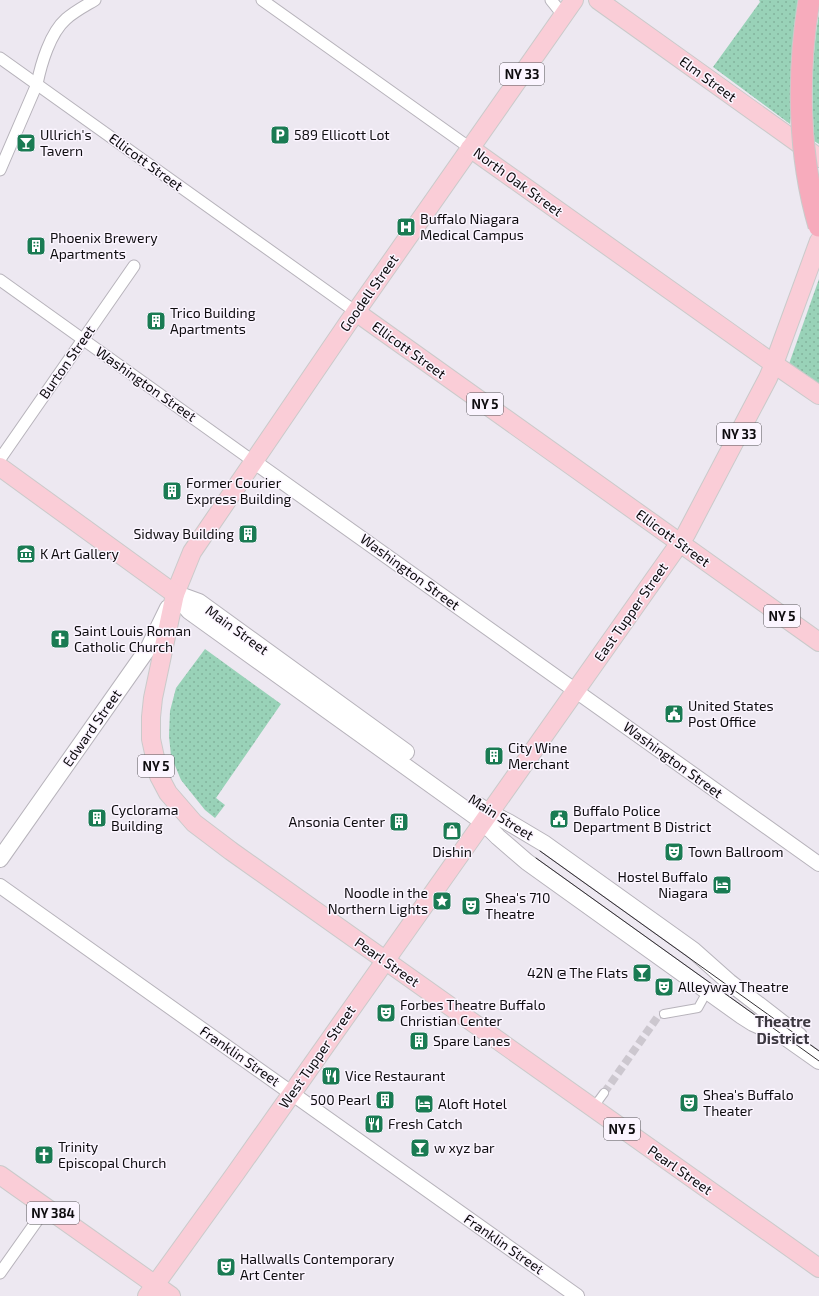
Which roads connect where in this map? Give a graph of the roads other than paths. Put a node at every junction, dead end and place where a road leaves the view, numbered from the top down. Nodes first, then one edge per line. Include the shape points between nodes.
1 (95, 0) edge
2 (262, 0) edge
3 (551, 0) edge
4 (574, 0) edge
5 (598, 0) edge
6 (809, 0) edge
7 (563, 15) junction
8 (0, 58) edge
9 (37, 84) junction
10 (470, 148) junction
11 (819, 158) edge
12 (0, 170) edge
13 (819, 226) edge
14 (819, 241) edge
15 (134, 266) dead end
16 (0, 280) edge
17 (356, 312) junction
18 (83, 340) junction
19 (774, 364) junction
20 (819, 395) edge
21 (0, 459) edge
22 (253, 461) junction
23 (0, 467) edge
24 (679, 543) junction
25 (175, 594) junction
26 (819, 642) edge
27 (576, 690) junction
28 (486, 817) junction
29 (0, 859) edge
30 (819, 864) edge
31 (0, 886) edge
32 (385, 961) junction
33 (703, 999) dead end
34 (664, 1014) tunnel mouth
35 (819, 1051) edge
36 (819, 1061) edge
37 (604, 1093) tunnel mouth
38 (292, 1094) junction
39 (593, 1108) junction
40 (0, 1175) edge
41 (46, 1208) junction
42 (819, 1268) edge
43 (0, 1274) edge
44 (151, 1291) edge
45 (171, 1296) edge
46 (577, 1296) edge

1 - 9 street via 65,19 57,29 42,62
2 - 10 street, North Oak Street
3 - 7 street
4 - 7 main road, Goodell Street / NY 33
5 - 11 main road, Elm Street
6 - 13 highway, bridge via 803,58 802,133
7 - 10 main road, Goodell Street / NY 33
8 - 9 street, Ellicott Street
9 - 12 street
9 - 17 street, Ellicott Street
10 - 17 main road, Goodell Street / NY 33
10 - 19 main road, North Oak Street
14 - 19 main road, East Tupper Street / NY 33
15 - 18 street, Burton Street
16 - 18 street, Washington Street
17 - 22 main road, Goodell Street / NY 5
17 - 24 main road, Ellicott Street / NY 5
18 - 21 street, Burton Street
18 - 22 street, Washington Street
19 - 20 main road, North Oak Street
19 - 24 main road, East Tupper Street / NY 33
22 - 25 main road, Goodell Street / NY 5 via 192,552
22 - 27 street, Washington Street
23 - 25 main road
24 - 26 main road, Ellicott Street / NY 5
24 - 27 main road, East Tupper Street
25 - 28 main road via 189,610
25 - 29 main road, Edward Street via 149,647
25 - 32 main road, Pearl Street / NY 5 via 150,717 151,738 159,776 168,793 194,823
27 - 28 main road, East Tupper Street
27 - 30 street, Washington Street
28 - 32 main road, West Tupper Street
28 - 35 main road, Main Street via 508,822 545,844 693,950 729,982
28 - 36 main road via 498,837 527,862 753,1023 785,1037
31 - 38 street, Franklin Street
32 - 38 main road, West Tupper Street
32 - 39 main road, Pearl Street / NY 5
33 - 34 street via 698,1008
37 - 39 street
38 - 44 main road, West Tupper Street
38 - 46 street, Franklin Street
39 - 42 main road, Pearl Street / NY 5
40 - 41 main road, NY 384
41 - 43 street
41 - 44 main road, NY 384
44 - 45 main road, NY 384

